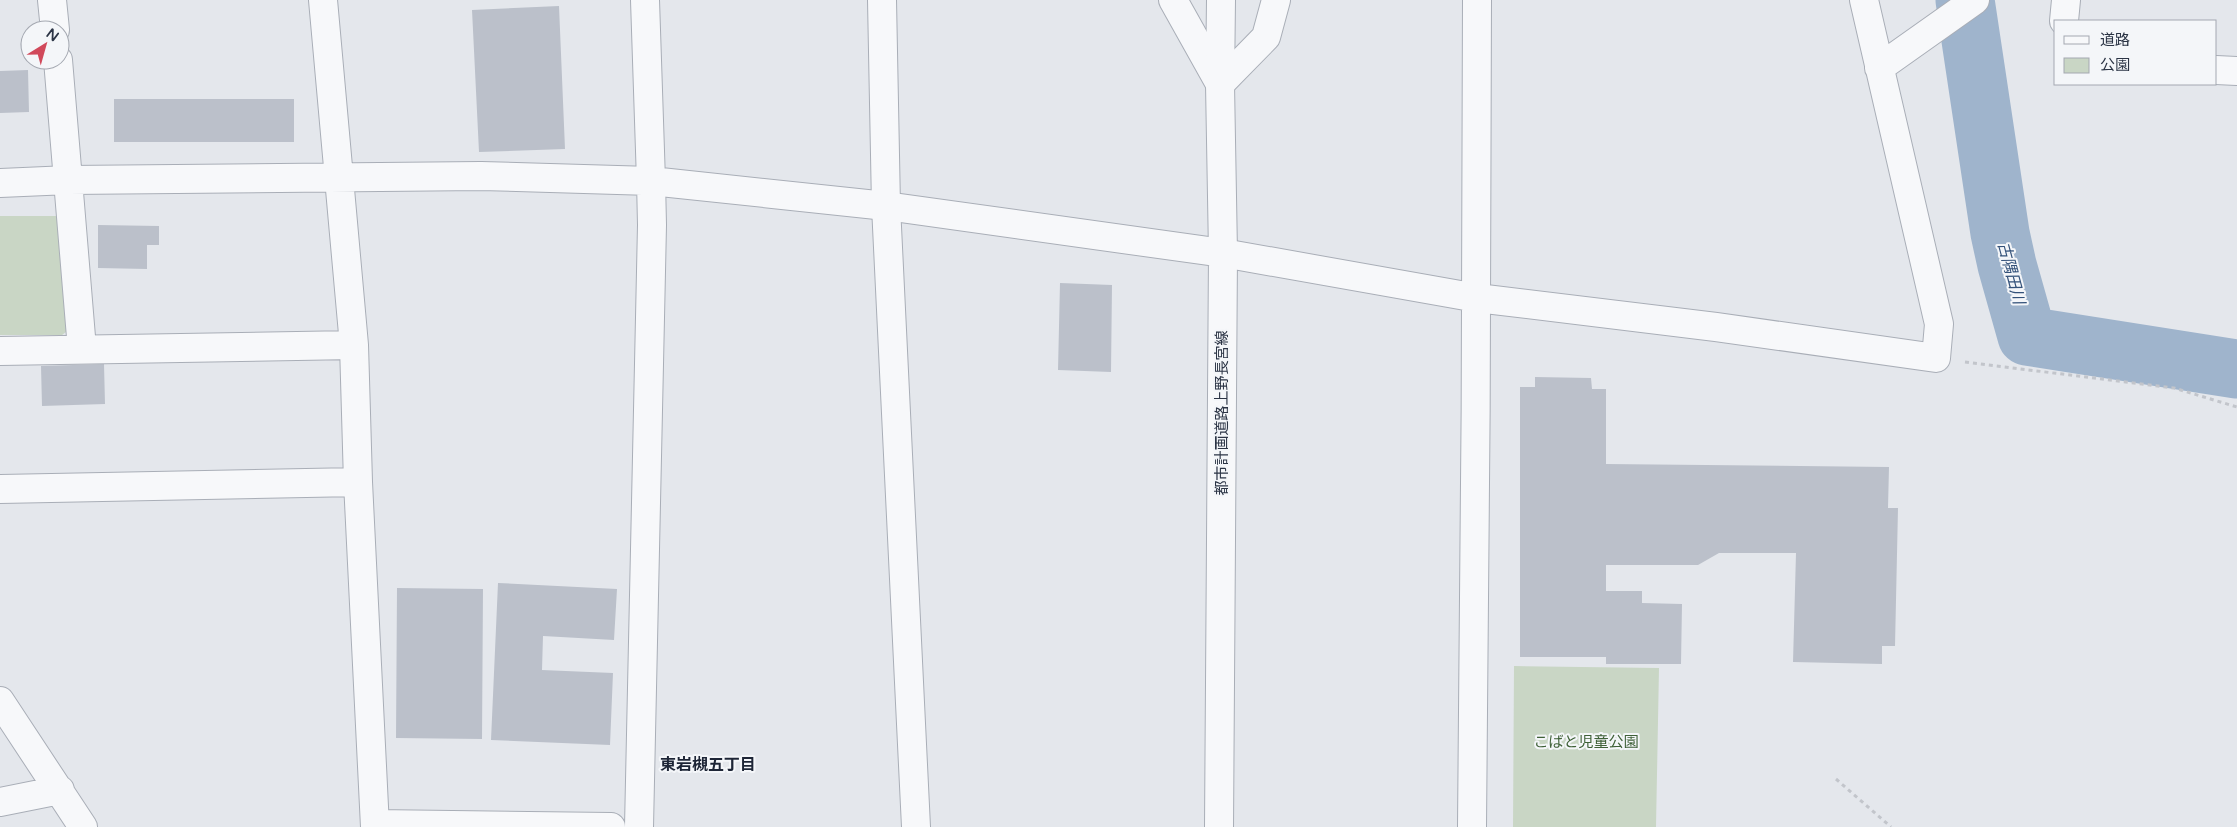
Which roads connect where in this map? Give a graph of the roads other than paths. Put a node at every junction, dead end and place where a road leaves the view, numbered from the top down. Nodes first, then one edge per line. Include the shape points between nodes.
1 (52, 0) edge
2 (323, 0) edge
3 (645, 0) edge
4 (882, 0) edge
5 (1173, 0) edge
6 (1221, 0) edge
7 (1276, 0) edge
8 (1477, 0) edge
9 (1864, 0) edge
10 (2066, 0) edge
11 (1964, 8) edge
12 (54, 20) edge
13 (2064, 20) edge
14 (1879, 68) junction
15 (59, 70) edge
16 (2217, 70) edge
17 (2237, 70) edge
18 (1220, 84) junction
19 (339, 179) junction
20 (69, 180) junction
21 (651, 182) junction
22 (0, 183) edge
23 (886, 206) junction
24 (1223, 252) junction
25 (1477, 298) junction
26 (354, 345) junction
27 (82, 350) junction
28 (0, 351) edge
29 (358, 482) junction
30 (0, 489) edge
31 (0, 701) edge
32 (60, 790) junction
33 (0, 802) edge
34 (375, 826) edge
35 (83, 827) edge
36 (611, 827) edge
37 (639, 827) edge
38 (916, 827) edge
39 (1219, 827) edge
40 (1472, 827) edge

1 - 12 street
2 - 19 street
3 - 21 street
4 - 23 street
5 - 18 street
6 - 18 street, 都市計画道路上野長宮線
7 - 18 street via 1266,37
8 - 25 street
9 - 14 street
10 - 13 street
11 - 14 street
14 - 25 street via 1939,324 1936,358
15 - 20 street
16 - 17 street
18 - 24 street, 都市計画道路上野長宮線
19 - 20 street
19 - 21 street via 481,176
19 - 26 street
20 - 22 street
20 - 27 street
21 - 23 street
21 - 37 street
23 - 24 street
23 - 38 street
24 - 25 street
24 - 39 street, 都市計画道路上野長宮線
25 - 40 street
26 - 27 street
26 - 29 street
27 - 28 street
29 - 30 street
29 - 34 street
31 - 32 street
32 - 33 street
32 - 35 street
34 - 36 street

